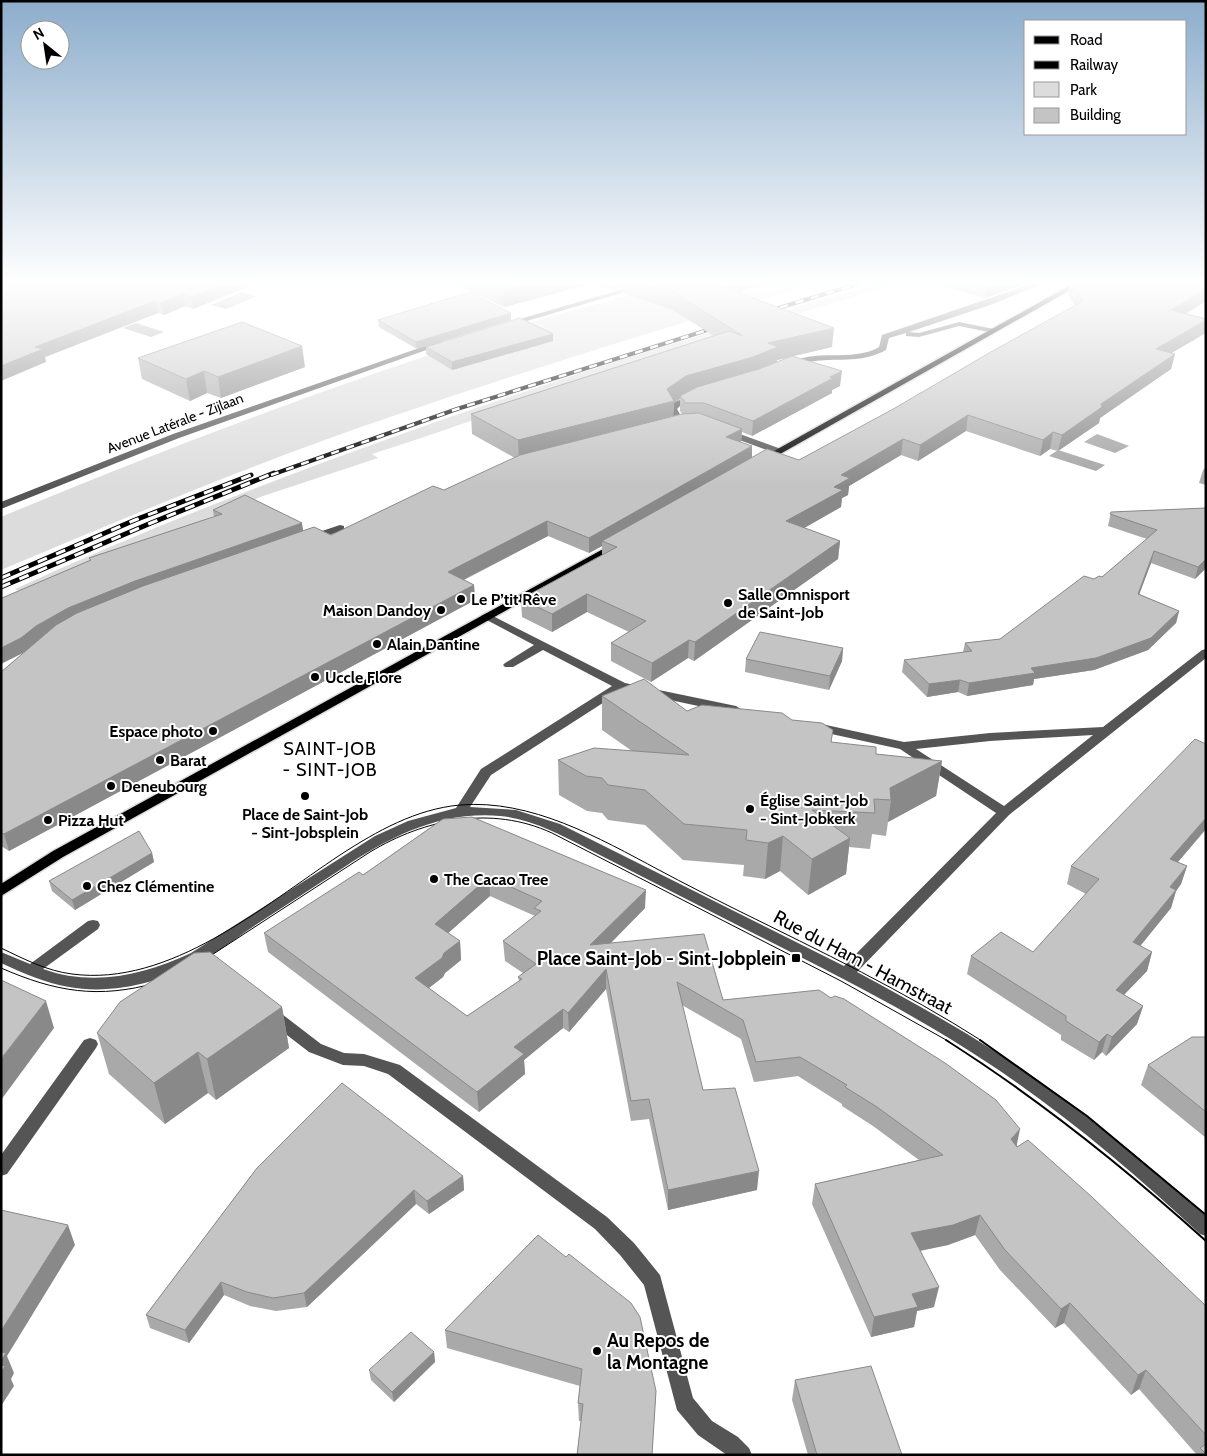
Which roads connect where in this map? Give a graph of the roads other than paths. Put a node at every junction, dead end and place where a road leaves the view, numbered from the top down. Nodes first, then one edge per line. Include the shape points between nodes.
1 (418, 352) edge
2 (878, 352) edge
3 (954, 352) edge
4 (783, 368) edge
5 (704, 395) edge
6 (694, 423) edge
7 (718, 429) edge
8 (778, 451) junction
9 (758, 463) edge
10 (1, 506) edge
11 (340, 528) edge
12 (628, 538) edge
13 (303, 541) edge
14 (487, 616) junction
15 (542, 645) junction
16 (1206, 652) edge
17 (509, 665) dead end
18 (621, 686) junction
19 (748, 713) edge
20 (806, 725) edge
21 (1104, 731) junction
22 (904, 746) junction
23 (460, 812) junction
24 (1004, 812) junction
25 (1, 891) edge
26 (93, 925) dead end
27 (1, 958) edge
28 (196, 958) junction
29 (212, 970) edge
30 (33, 971) junction
31 (846, 974) junction
32 (259, 1006) edge
33 (90, 1044) dead end
34 (1, 1170) edge
35 (1206, 1228) edge
36 (742, 1455) edge

1 - 10 street, Avenue Latérale - Zijlaan via 176,436
2 - 4 street via 872,356 848,359 814,359
3 - 8 main road
5 - 6 street via 677,404 672,409 677,424
7 - 8 street
8 - 9 main road
11 - 13 street
12 - 14 main road
14 - 15 street
14 - 25 main road via 58,854
15 - 17 street
15 - 18 street
16 - 21 street
18 - 19 street
18 - 23 street via 486,772
20 - 22 street
21 - 22 street via 990,736
21 - 24 street
22 - 24 street
23 - 28 street via 424,818 363,848
23 - 31 street, Rue du Ham - Hamstraat via 500,812 555,827
24 - 31 street
26 - 30 street
27 - 30 street
28 - 29 street
28 - 30 street via 161,972 121,982 68,982
31 - 35 street, Rue du Ham - Hamstraat via 954,1034 1042,1092 1148,1175
32 - 36 street via 314,1048 343,1059 364,1060 394,1069 601,1223 627,1249 652,1282 684,1403 706,1428
33 - 34 street

